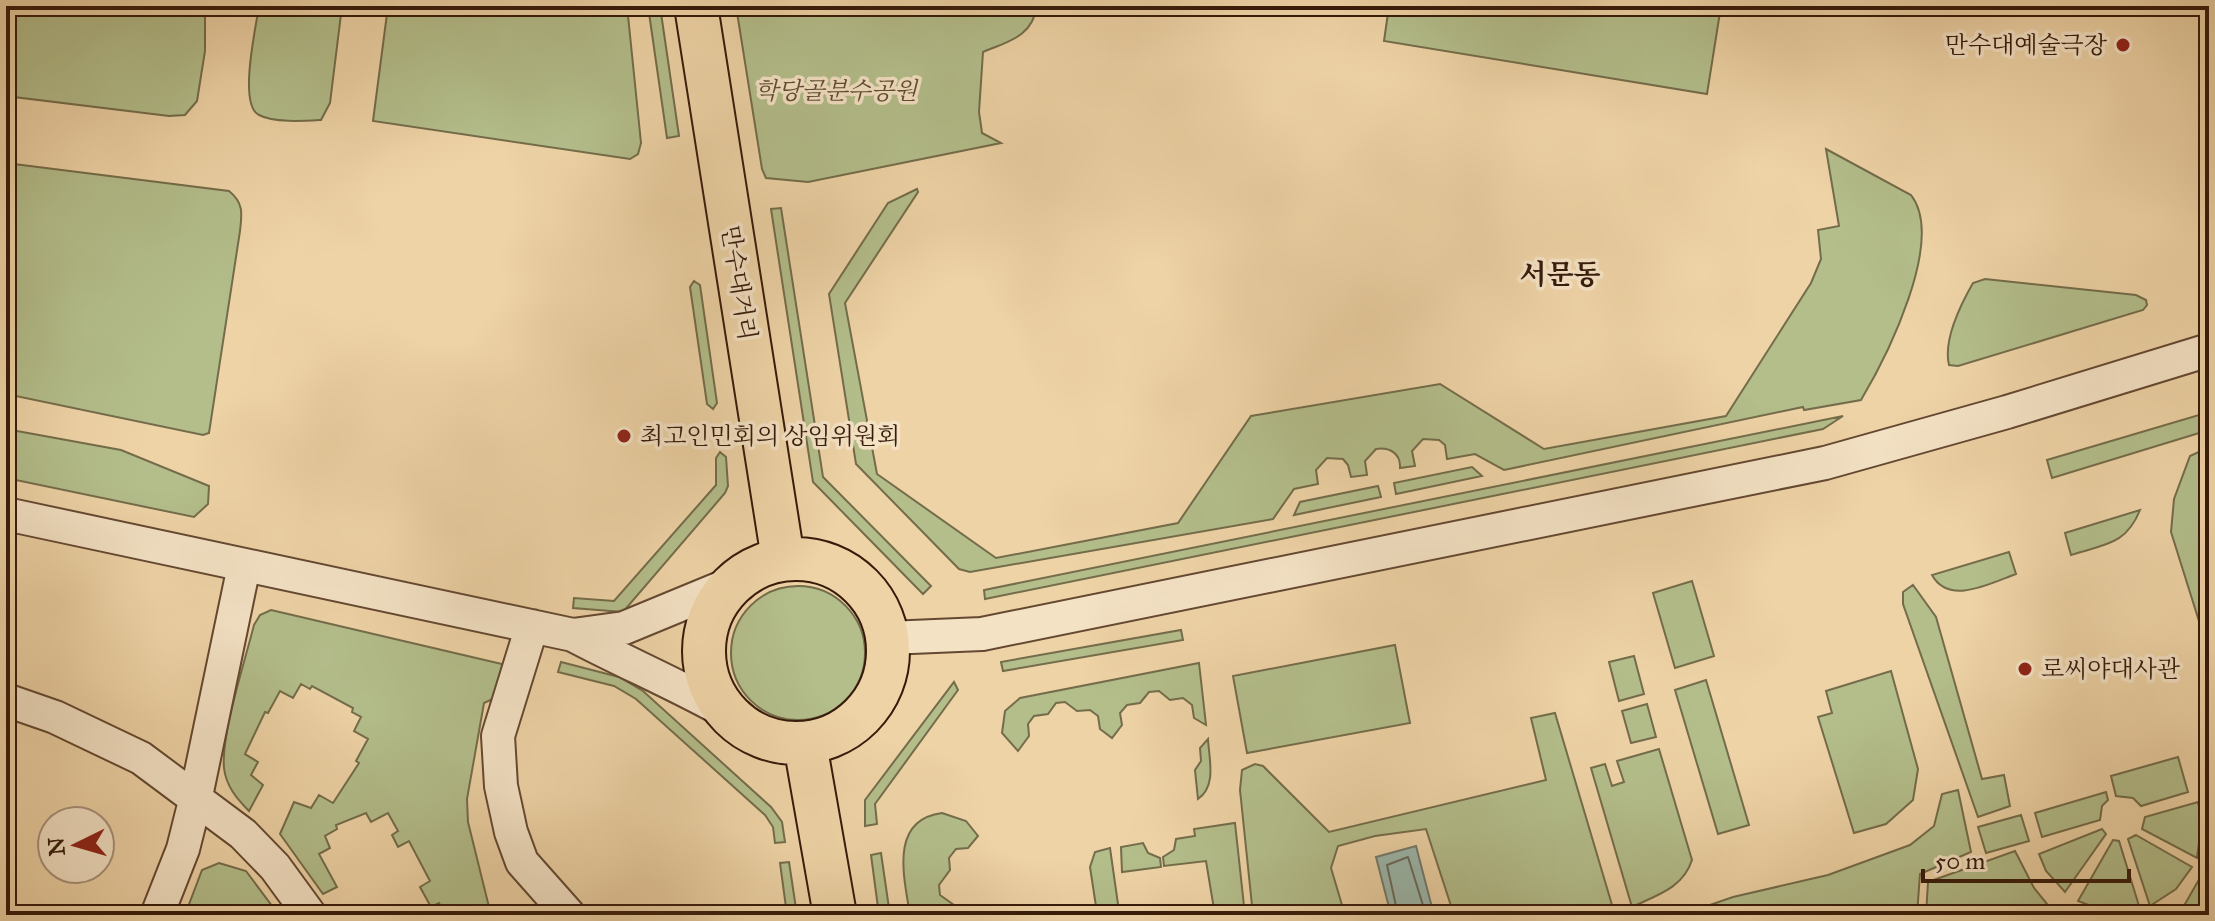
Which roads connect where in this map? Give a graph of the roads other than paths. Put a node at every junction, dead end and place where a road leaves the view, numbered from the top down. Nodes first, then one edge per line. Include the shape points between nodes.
1 (696, 6) edge
2 (2209, 350) edge
3 (6, 514) edge
4 (783, 559) junction
5 (244, 566) junction
6 (733, 583) junction
7 (532, 626) junction
8 (573, 635) junction
9 (888, 638) junction
10 (6, 700) edge
11 (726, 712) junction
12 (805, 744) junction
13 (195, 801) junction
14 (157, 915) edge
15 (310, 915) edge
16 (569, 915) edge
17 (835, 915) edge

1 - 4 main road, 만수대거리
2 - 9 street via 1825,463 982,634
3 - 5 street
4 - 6 main road via 757,567
4 - 9 main road via 831,565 852,577 869,594
5 - 7 street
5 - 13 street
6 - 8 street via 624,628
6 - 11 main road via 711,617 704,658 710,687
7 - 8 street
7 - 16 street via 498,736 501,786 522,862
8 - 11 street
9 - 12 main road via 882,687 869,709 830,738
10 - 13 street via 141,758
11 - 12 main road via 749,731 776,742
12 - 17 main road
13 - 14 street
13 - 15 street via 243,834

